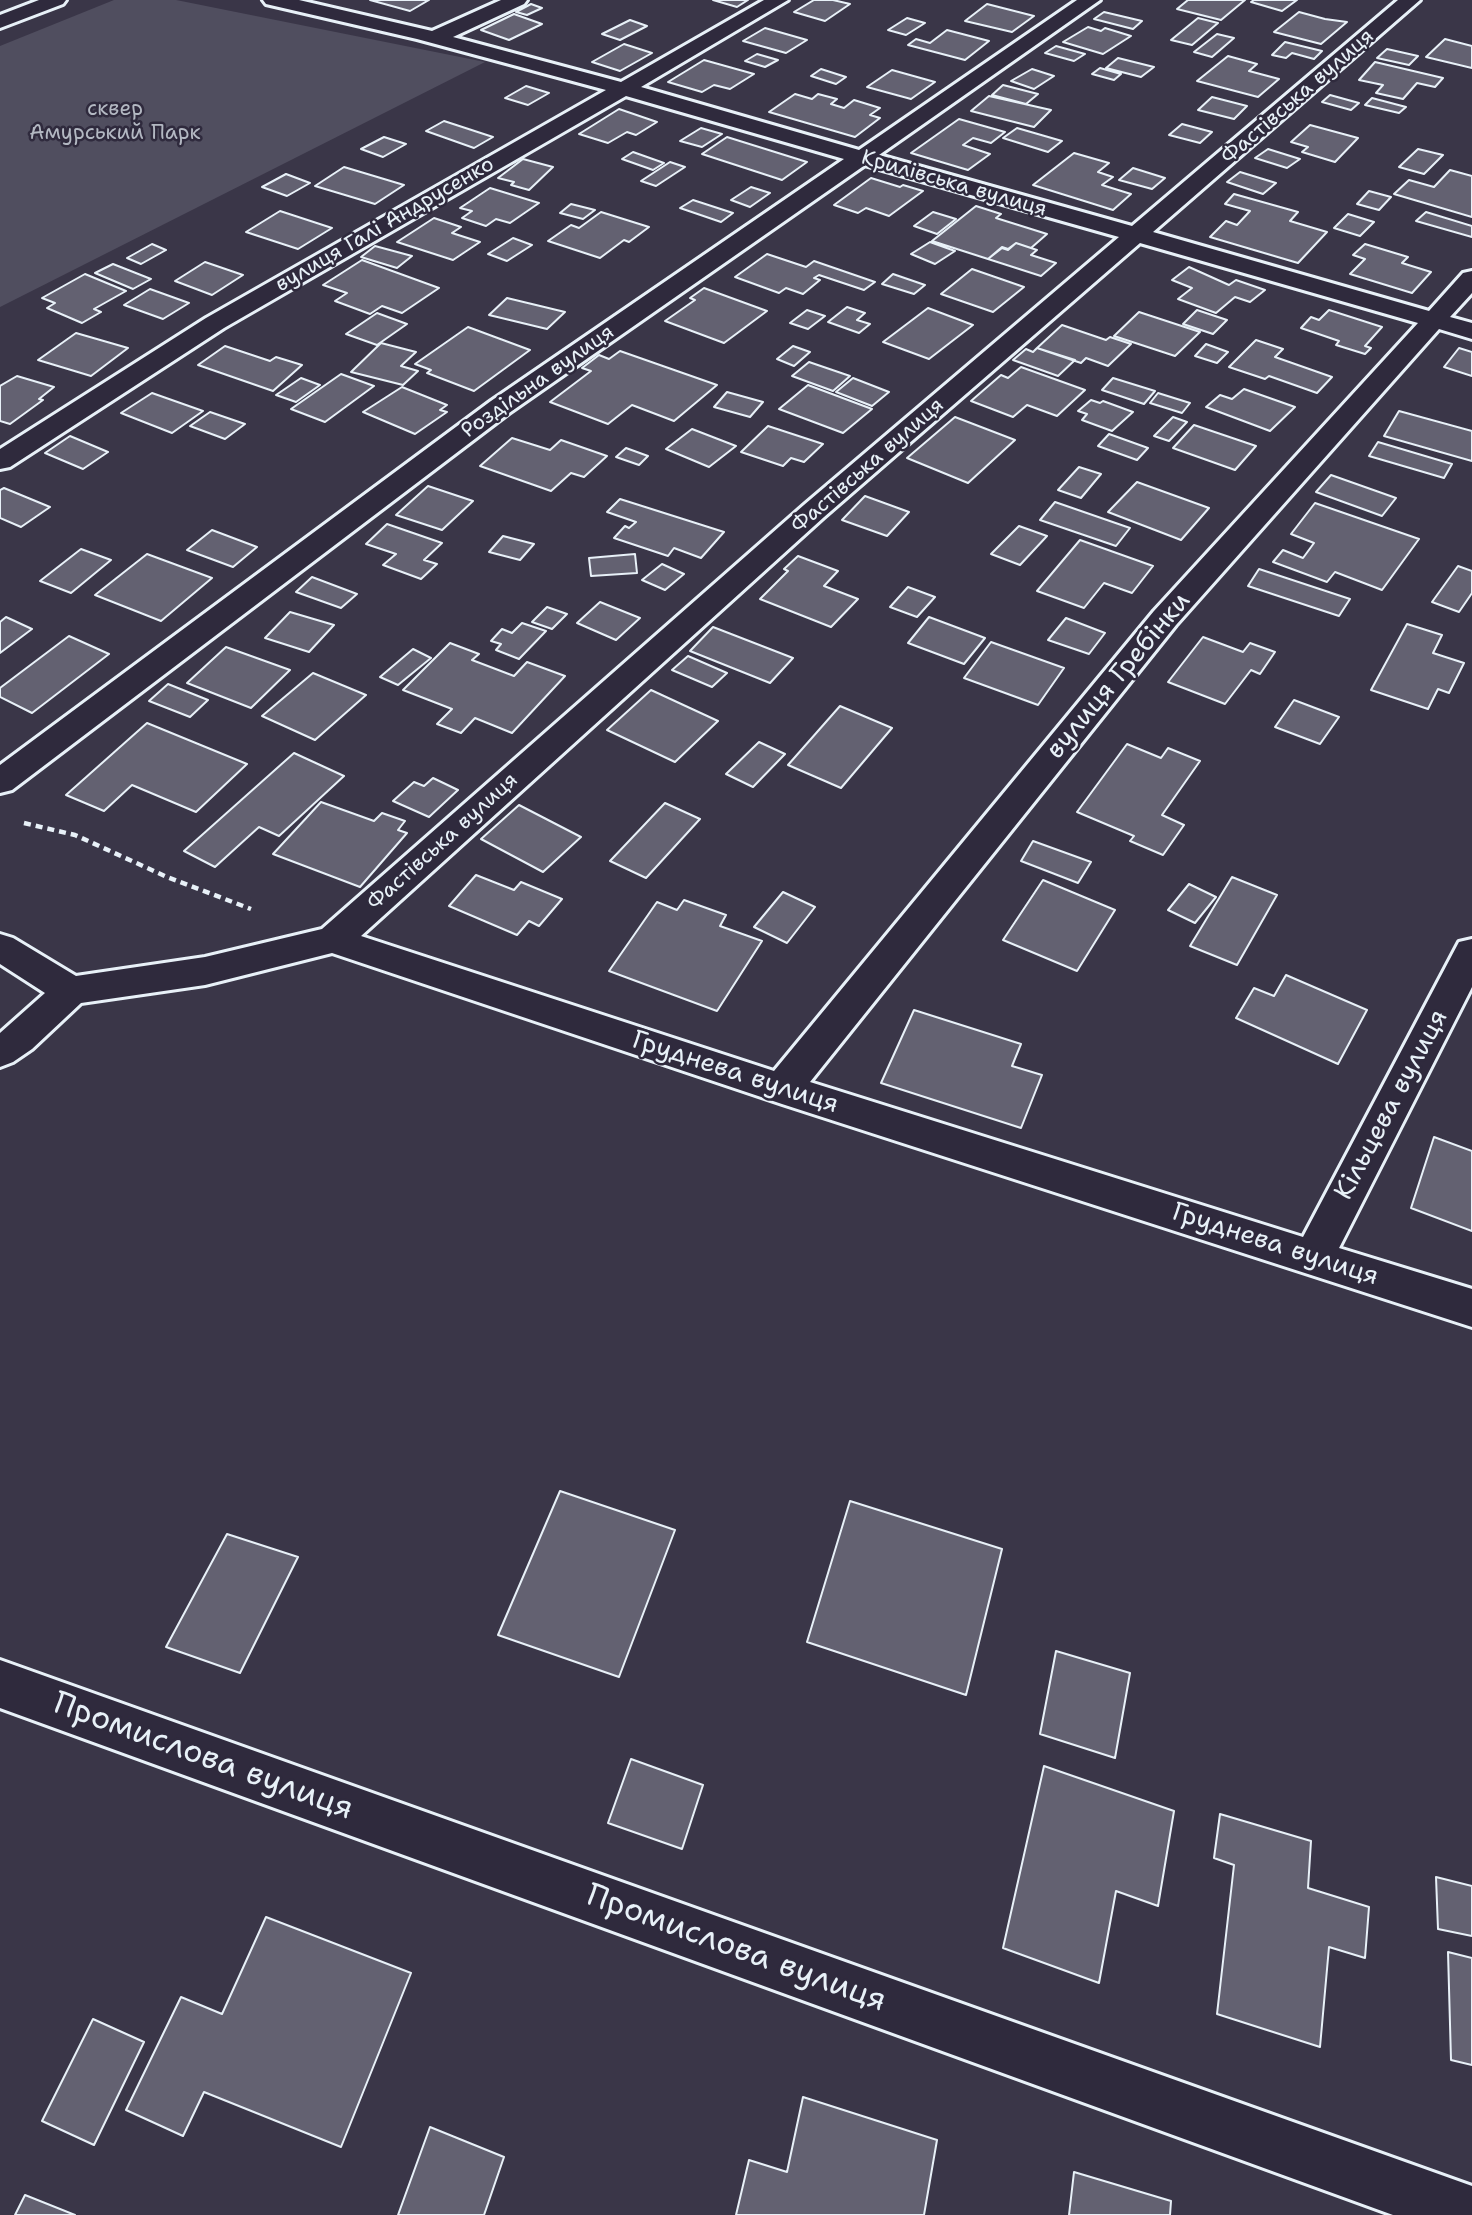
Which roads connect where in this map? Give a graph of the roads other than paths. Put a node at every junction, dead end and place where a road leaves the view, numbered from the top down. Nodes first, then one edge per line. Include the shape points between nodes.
1 (56, 0) edge
2 (272, 0) edge
3 (517, 0) edge
4 (778, 0) edge
5 (1090, 0) edge
6 (1410, 0) edge
7 (311, 3) edge
8 (0, 22) edge
9 (436, 37) junction
10 (625, 87) junction
11 (860, 157) junction
12 (1137, 236) junction
13 (1472, 278) edge
14 (1434, 320) junction
15 (1472, 331) edge
16 (0, 461) edge
17 (0, 782) edge
18 (333, 940) junction
19 (0, 947) edge
20 (1472, 952) edge
21 (71, 991) junction
22 (0, 1052) edge
23 (782, 1089) junction
24 (1312, 1257) junction
25 (1472, 1308) edge
26 (0, 1684) edge
27 (1472, 2215) edge

1 - 8 street
2 - 7 street, Крилівська вулиця
3 - 9 street
4 - 10 street, вулиця Галі Андрусенко
5 - 11 street, Роздільна вулиця
6 - 12 street, Фастівська вулиця
7 - 9 street, Крилівська вулиця
9 - 10 street, Крилівська вулиця
10 - 11 street, Крилівська вулиця
10 - 16 street, вулиця Галі Андрусенко via 215,323
11 - 12 street, Крилівська вулиця
11 - 17 street, Роздільна вулиця via 500,407
12 - 14 street, Крилівська вулиця
12 - 18 street, Фастівська вулиця via 814,511
13 - 14 street, вулиця Гребінки
14 - 15 street, Крилівська вулиця
14 - 23 street, вулиця Гребінки via 1165,618
18 - 21 street via 205,971
18 - 23 street, Груднева вулиця
19 - 21 street
20 - 24 street, Кільцева вулиця
21 - 22 street
23 - 24 street, Груднева вулиця
24 - 25 street, Груднева вулиця
26 - 27 street, Промислова вулиця

